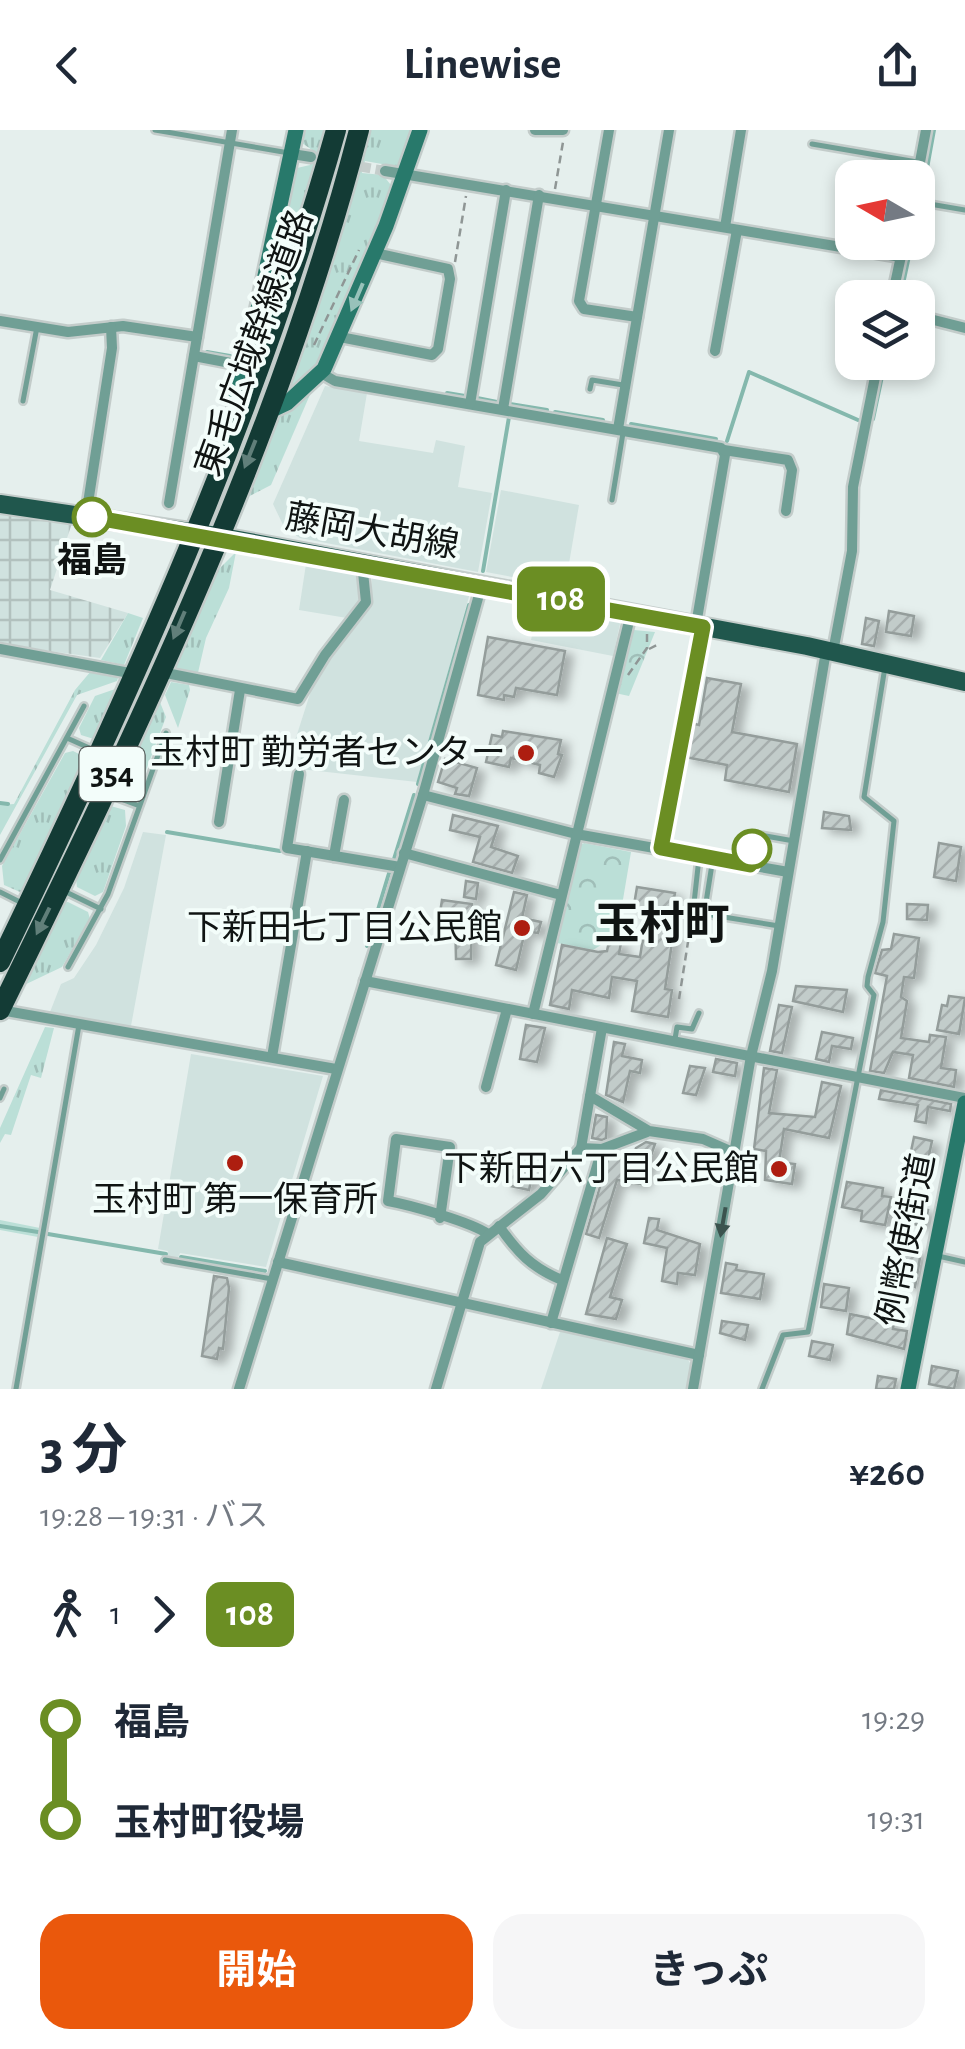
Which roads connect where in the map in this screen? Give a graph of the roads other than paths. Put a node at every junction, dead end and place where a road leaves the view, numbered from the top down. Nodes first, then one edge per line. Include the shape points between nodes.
1 (155, 130) edge
2 (232, 130) edge
3 (296, 130) edge
4 (336, 130) edge
5 (358, 130) edge
6 (420, 130) edge
7 (535, 130) edge
8 (609, 130) edge
9 (669, 130) edge
10 (742, 130) edge
11 (926, 130) edge
12 (563, 135) edge
13 (230, 143) junction
14 (812, 144) dead end
15 (292, 154) junction
16 (311, 157) dead end
17 (908, 160) edge
18 (920, 160) edge
19 (384, 171) tunnel mouth
20 (405, 174) junction
21 (506, 190) junction
22 (539, 195) junction
23 (596, 205) junction
24 (935, 205) edge
25 (965, 210) edge
26 (654, 215) junction
27 (731, 228) junction
28 (835, 246) edge
29 (367, 251) junction
30 (637, 318) junction
31 (935, 320) edge
32 (0, 321) edge
33 (37, 327) junction
34 (111, 327) junction
35 (965, 328) edge
36 (340, 337) junction
37 (197, 338) junction
38 (715, 351) dead end
39 (194, 356) junction
40 (241, 365) junction
41 (321, 373) junction
42 (874, 380) edge
43 (626, 386) junction
44 (590, 389) dead end
45 (24, 401) dead end
46 (470, 404) junction
47 (503, 409) junction
48 (268, 412) junction
49 (621, 429) junction
50 (234, 440) junction
51 (724, 450) junction
52 (612, 500) dead end
53 (169, 503) dead end
54 (0, 504) edge
55 (786, 511) dead end
56 (86, 516) junction
57 (195, 532) junction
58 (217, 536) junction
59 (362, 562) junction
60 (482, 584) junction
61 (631, 613) junction
62 (700, 626) junction
63 (0, 649) edge
64 (830, 652) junction
65 (884, 667) junction
66 (160, 671) junction
67 (136, 675) junction
68 (965, 682) edge
69 (240, 690) junction
70 (84, 706) dead end
71 (166, 733) dead end
72 (67, 738) junction
73 (101, 754) junction
74 (298, 774) dead end
75 (103, 792) junction
76 (423, 795) junction
77 (344, 800) dead end
78 (139, 806) junction
79 (218, 822) dead end
80 (576, 834) junction
81 (794, 840) junction
82 (661, 848) junction
83 (306, 852) junction
84 (404, 853) junction
85 (334, 856) junction
86 (699, 856) junction
87 (713, 858) junction
88 (0, 860) edge
89 (750, 865) junction
90 (400, 867) junction
91 (788, 872) junction
92 (58, 889) junction
93 (0, 892) edge
94 (561, 896) junction
95 (27, 906) junction
96 (102, 909) junction
97 (704, 915) junction
98 (780, 926) junction
99 (0, 962) edge
100 (68, 967) dead end
101 (365, 980) junction
102 (507, 1009) junction
103 (0, 1010) edge
104 (699, 1013) dead end
105 (533, 1014) junction
106 (79, 1025) junction
107 (602, 1028) junction
108 (674, 1042) junction
109 (751, 1056) junction
110 (272, 1057) junction
111 (336, 1069) junction
112 (860, 1077) junction
113 (486, 1087) dead end
114 (4, 1089) dead end
115 (590, 1096) junction
116 (0, 1098) edge
117 (965, 1101) edge
118 (649, 1131) junction
119 (581, 1148) junction
120 (602, 1149) junction
121 (735, 1153) junction
122 (440, 1218) junction
123 (499, 1226) junction
124 (488, 1234) junction
125 (935, 1256) junction
126 (165, 1260) dead end
127 (278, 1262) junction
128 (965, 1262) edge
129 (272, 1279) junction
130 (562, 1280) junction
131 (461, 1302) junction
132 (551, 1323) junction
133 (699, 1355) junction
134 (16, 1389) edge
135 (238, 1389) edge
136 (436, 1389) edge
137 (693, 1389) edge
138 (762, 1389) edge
139 (908, 1389) edge

1 - 13 lane
2 - 13 street
3 - 15 street
4 - 50 highway, 東毛広域幹線道路 / 354
5 - 48 highway, 東毛広域幹線道路 / 354 via 336,216
6 - 20 street
7 - 12 street
8 - 23 street
9 - 26 street
10 - 27 street
11 - 18 street
13 - 15 lane
13 - 37 street
14 - 17 lane
15 - 16 street
15 - 40 street
19 - 20 street
20 - 21 street
20 - 29 street
21 - 22 street
21 - 46 street
22 - 23 street
22 - 47 street
23 - 26 street
23 - 30 street via 580,306
24 - 25 lane
26 - 27 street
26 - 30 street
27 - 28 street
27 - 38 street
29 -> 36 street
29 - 36 street via 448,269 438,348 432,355
30 - 43 street
31 - 35 street
32 - 33 street
33 - 34 street
33 - 45 lane
34 - 37 street
34 - 56 street
36 - 41 street
37 - 39 street
39 - 40 street
39 - 53 street
40 - 50 street
41 - 46 street
41 - 48 street
42 - 64 street via 853,487 852,551
43 - 44 lane via 592,380
43 - 49 street
46 - 47 street
47 - 49 street
48 -> 58 highway, 東毛広域幹線道路 / 354
49 - 51 street
49 - 52 lane
50 - 57 highway, 東毛広域幹線道路 / 354
51 - 55 street via 788,460
51 - 62 street
54 - 56 main road, 藤岡大胡線
56 - 57 main road, 藤岡大胡線
57 - 58 main road, 藤岡大胡線
57 - 67 highway, 東毛広域幹線道路 / 354
58 - 59 main road, 藤岡大胡線
58 -> 66 highway, 東毛広域幹線道路 / 354
59 - 60 main road, 藤岡大胡線
59 - 69 street via 366,602 298,699
60 - 61 main road, 藤岡大胡線
60 - 76 street
61 - 62 main road, 藤岡大胡線
61 - 80 street
62 - 64 main road, 藤岡大胡線
62 - 82 lane
63 - 67 street
64 - 65 main road, 藤岡大胡線
64 - 81 street
65 - 68 main road, 藤岡大胡線
65 - 112 lane via 864,797 894,821 883,922 867,986 874,995
66 - 69 street
66 - 75 highway, 東毛広域幹線道路 / 354
67 - 73 highway, 東毛広域幹線道路 / 354
69 - 79 street
70 - 72 lane
71 - 78 lane
72 - 73 lane
72 - 88 lane
73 - 95 highway, 東毛広域幹線道路 / 354
74 - 83 street via 287,848
75 - 78 lane
75 - 92 highway, 東毛広域幹線道路 / 354
76 - 80 street
76 - 84 street
77 - 85 street
78 - 96 lane
80 - 82 street
80 - 94 street
81 - 89 lane via 754,834
81 - 91 street
82 - 86 street
83 - 85 street
83 - 110 street
84 - 90 street
84 - 94 street
85 - 90 street
86 - 87 street
86 - 97 lane via 693,912
87 - 89 street
87 - 97 lane
89 - 91 street
90 - 101 street
91 - 98 street
92 - 96 lane
92 -> 103 highway, 東毛広域幹線道路 / 354
93 - 95 lane
94 - 105 street
95 - 99 highway, 東毛広域幹線道路 / 354
96 - 100 lane
97 - 98 lane
98 - 109 street
101 - 102 street
101 - 111 street
102 - 105 street
102 - 113 street
103 - 106 street
104 - 108 lane via 692,1029 677,1027
105 - 107 street
106 - 110 street
106 - 134 lane
107 - 108 street
107 - 115 street
108 - 109 street
109 - 112 street
109 - 121 street
110 - 111 street
111 - 127 street
112 - 117 street
112 - 138 lane via 808,1332 783,1335
114 - 116 lane
115 - 118 street
115 - 119 street
117 - 125 street, 例幣使街道
118 - 120 street
118 - 121 street via 704,1139
119 - 120 street
119 - 123 street via 541,1194
120 - 130 street
121 -> 133 street
122 - 122 street via 427,1208 388,1201 396,1139 450,1147
122 - 124 street
123 - 124 street
123 - 130 street via 538,1270
124 - 131 street
125 - 128 lane
125 - 139 street, 例幣使街道
126 - 129 lane
127 - 129 street
127 - 131 street
129 - 135 street
130 - 132 street
131 - 132 street
131 - 136 street
132 - 133 street
133 - 137 street

